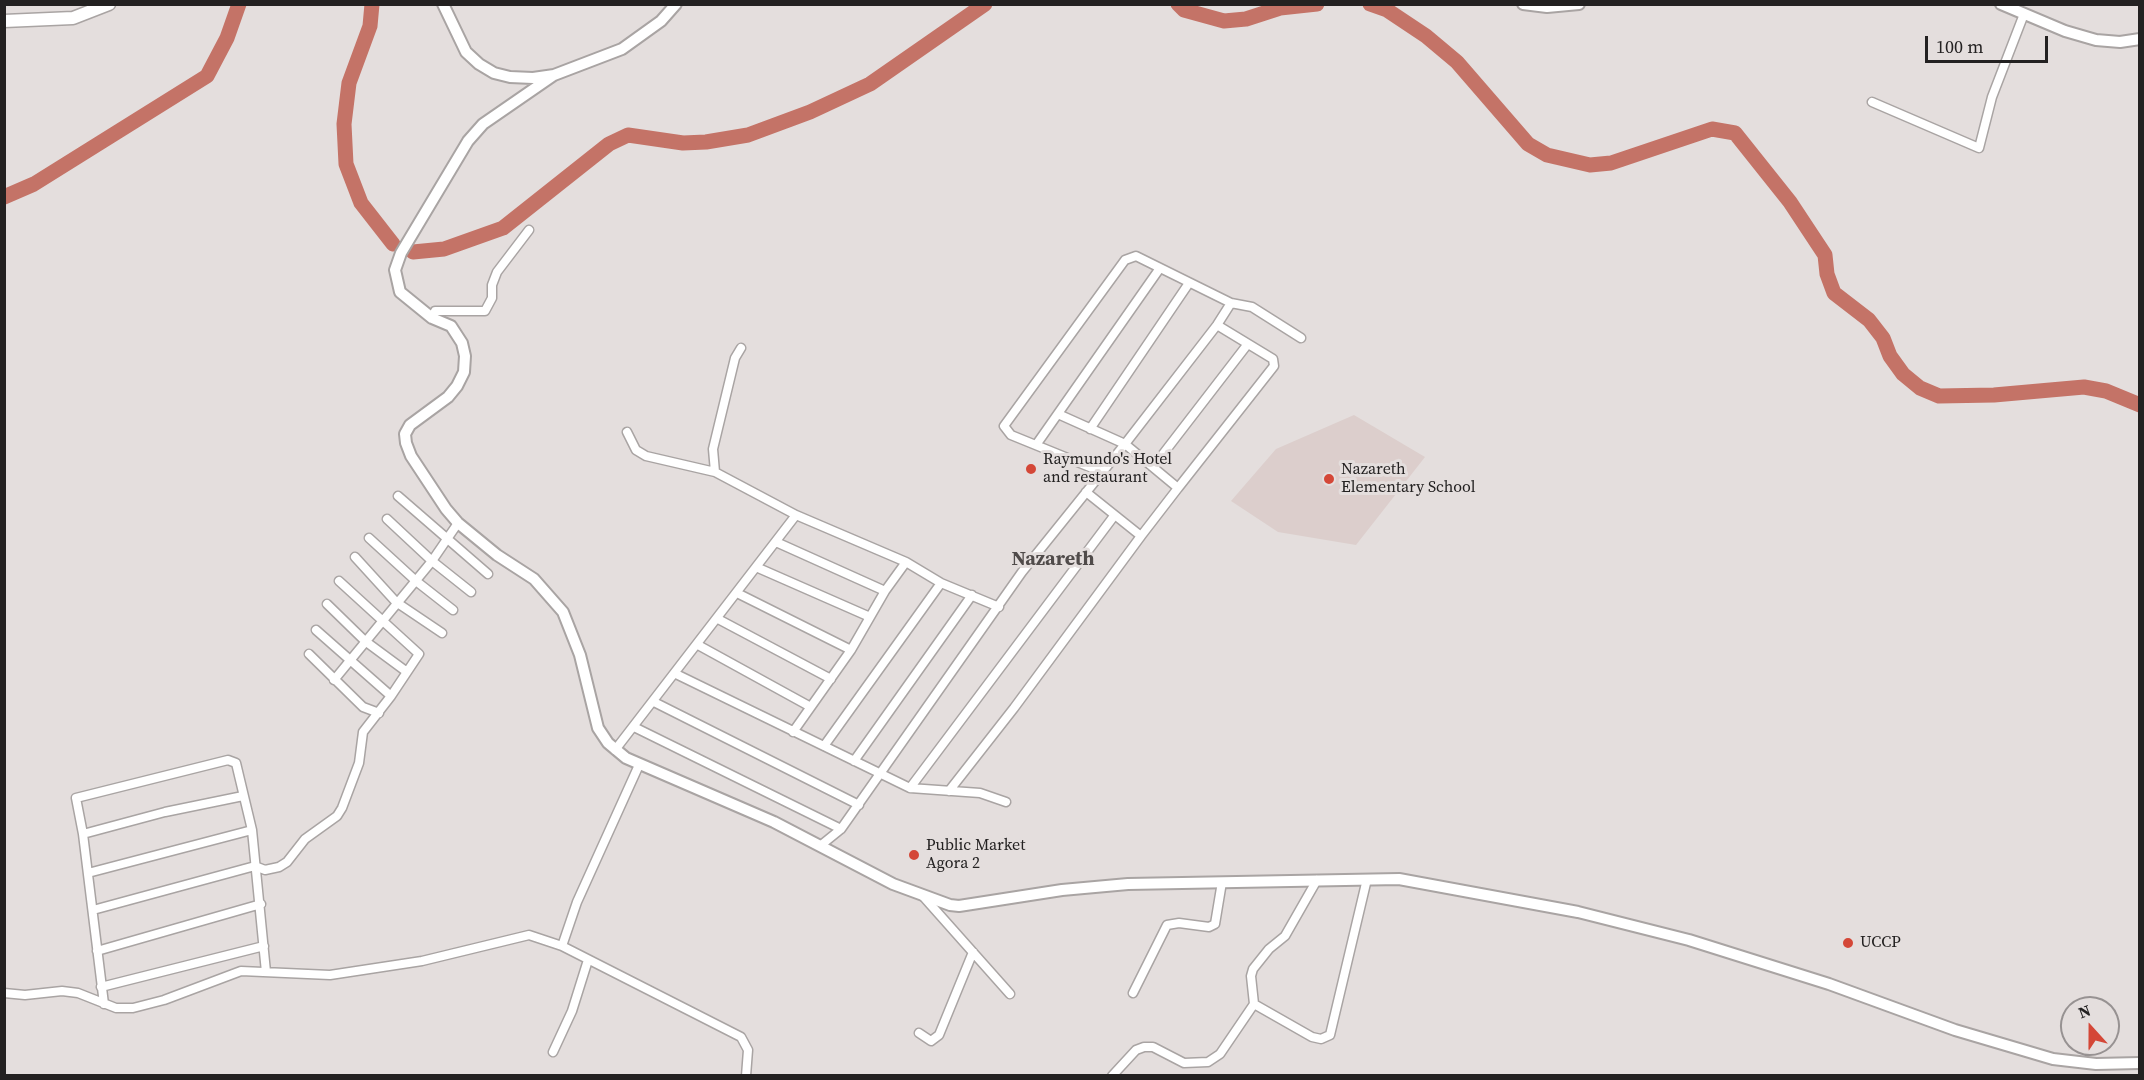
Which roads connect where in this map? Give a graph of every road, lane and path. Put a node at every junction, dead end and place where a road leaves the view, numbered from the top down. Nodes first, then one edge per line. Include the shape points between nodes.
1 (109, 4) edge
2 (443, 4) edge
3 (676, 4) edge
4 (1522, 4) edge
5 (1580, 4) edge
6 (2001, 4) edge
7 (2024, 14) junction
8 (4, 21) edge
9 (2139, 39) edge
10 (554, 75) junction
11 (1872, 102) dead end
12 (529, 230) dead end
13 (1160, 268) junction
14 (1188, 283) junction
15 (1231, 303) junction
16 (432, 318) junction
17 (1217, 325) junction
18 (1300, 338) dead end
19 (1247, 345) junction
20 (741, 348) dead end
21 (1058, 414) junction
22 (1090, 429) junction
23 (627, 432) dead end
24 (1125, 444) junction
25 (1036, 445) junction
26 (1153, 467) junction
27 (715, 472) junction
28 (1102, 472) junction
29 (1178, 488) junction
30 (1086, 492) junction
31 (398, 496) dead end
32 (796, 515) junction
33 (1114, 516) junction
34 (387, 519) dead end
35 (458, 522) junction
36 (1141, 537) junction
37 (369, 538) dead end
38 (447, 538) junction
39 (776, 542) junction
40 (355, 557) dead end
41 (432, 561) junction
42 (906, 562) junction
43 (756, 567) junction
44 (488, 574) dead end
45 (339, 581) dead end
46 (416, 581) junction
47 (941, 583) junction
48 (885, 591) junction
49 (471, 592) dead end
50 (737, 593) junction
51 (972, 595) junction
52 (396, 602) junction
53 (327, 604) dead end
54 (999, 607) junction
55 (453, 610) dead end
56 (870, 617) junction
57 (718, 619) junction
58 (383, 623) junction
59 (316, 630) dead end
60 (442, 633) dead end
61 (366, 641) junction
62 (698, 645) junction
63 (851, 650) junction
64 (309, 654) dead end
65 (350, 662) junction
66 (407, 672) junction
67 (676, 674) junction
68 (831, 679) junction
69 (334, 680) junction
70 (391, 696) junction
71 (654, 702) junction
72 (809, 706) junction
73 (379, 713) junction
74 (634, 727) junction
75 (793, 732) junction
76 (824, 746) junction
77 (615, 750) junction
78 (854, 761) junction
79 (639, 765) junction
80 (879, 772) junction
81 (910, 788) junction
82 (949, 790) junction
83 (243, 796) junction
84 (1006, 802) dead end
85 (859, 805) junction
86 (841, 829) junction
87 (252, 830) junction
88 (83, 834) junction
89 (820, 846) junction
90 (255, 866) junction
91 (88, 873) junction
92 (1367, 879) junction
93 (1317, 880) junction
94 (1222, 882) junction
95 (922, 895) junction
96 (261, 904) junction
97 (93, 910) junction
98 (264, 946) junction
99 (562, 946) junction
100 (97, 951) junction
101 (973, 952) junction
102 (588, 960) junction
103 (266, 972) junction
104 (101, 987) junction
105 (4, 993) edge
106 (1132, 993) dead end
107 (1010, 994) dead end
108 (104, 1004) junction
109 (1254, 1004) junction
110 (919, 1033) dead end
111 (553, 1052) dead end
112 (2139, 1063) edge
113 (746, 1076) edge
114 (1112, 1076) edge

1 - 8 highway via 73,18
2 - 10 main road via 466,52 479,64 510,77
3 - 10 main road via 647,33 622,50
4 - 5 main road
6 - 7 main road
7 - 9 main road via 2096,40
7 - 11 street via 1992,97 1979,148
10 - 16 main road via 483,124 468,141 400,253 395,270 400,292
12 - 16 street via 497,272 485,311 435,311
13 - 14 street
13 - 21 street
13 - 25 street via 1136,256 1125,260 1005,422 1007,433
14 - 15 street
14 - 22 street
15 - 17 street
15 - 18 street via 1252,307
16 - 35 main road via 456,331 465,356 464,372 448,397 410,425 406,443
17 - 19 street
17 - 24 street
19 - 26 street
19 - 29 street via 1272,360 1274,366
20 - 27 street via 735,357 713,448
21 - 22 street
21 - 25 street
22 - 24 street
23 - 27 street via 636,450 646,456
24 - 26 street
24 - 28 street
25 - 28 street
26 - 29 street
27 - 32 street
28 - 30 street
29 - 36 street
30 - 33 street
30 - 54 street
31 - 38 street
32 - 39 street
32 - 42 street
33 - 36 street
33 - 81 street
34 - 41 street
35 - 38 street
35 - 77 main road via 534,579 563,612 580,655 598,728
36 - 82 street
37 - 46 street
38 - 41 street
38 - 44 street
39 - 43 street
39 - 48 street
40 - 52 street
41 - 46 street
41 - 49 street
42 - 47 street
42 - 48 street
43 - 50 street
43 - 56 street
45 - 58 street
46 - 52 street
46 - 55 street
47 - 51 street
47 - 76 street
48 - 56 street
50 - 57 street
50 - 63 street
51 - 54 street
51 - 78 street
52 - 58 street
52 - 60 street
53 - 61 street
54 - 80 street
56 - 63 street
57 - 62 street
57 - 68 street
58 - 61 street
58 - 66 street via 419,654
59 - 65 street
61 - 65 street
61 - 66 street
62 - 67 street
62 - 72 street
63 - 68 street
64 - 69 street
65 - 69 street
65 - 70 street
66 - 70 street
67 - 71 street
67 - 75 street
68 - 72 street
69 - 73 street via 366,710
70 - 73 street
71 - 74 street
71 - 85 street
72 - 75 street
73 - 90 street via 363,732 358,763 337,816 305,839 279,867 264,870
74 - 77 street
74 - 86 street
75 - 76 street
76 - 78 street
77 - 79 main road
78 - 80 street
79 - 89 main road via 739,806
79 - 99 street via 577,902
80 - 81 street
80 - 85 street
81 - 82 street
82 - 84 street via 980,793
83 - 87 street
83 - 88 street
83 - 88 street via 236,763 228,760 76,798
85 - 86 street
86 - 89 street
87 - 90 street
87 - 91 street
88 - 91 street
89 - 95 main road
90 - 96 street
90 - 97 street
91 - 97 street
92 - 93 main road
92 - 109 street via 1330,1035 1312,1037
92 - 112 main road via 1428,883 1578,912 1689,940 1829,984 1954,1030 2053,1059
93 - 94 main road
93 - 109 street via 1285,936 1252,969
94 - 95 main road via 1117,885 959,906
94 - 106 street via 1215,924 1167,926
95 - 101 street
96 - 98 street
96 - 100 street
97 - 100 street
98 - 103 street
98 - 104 street
99 - 102 street
99 - 103 street via 529,935 422,961 330,975
100 - 104 street
101 - 107 street
101 - 110 street via 939,1035 932,1041
102 - 111 street via 572,1011
102 - 113 street via 741,1037 748,1050
103 - 108 street via 241,971 132,1008
104 - 108 street
105 - 108 street via 62,991
109 - 114 street via 1229,1044 1213,1059 1184,1062 1153,1047 1143,1047

